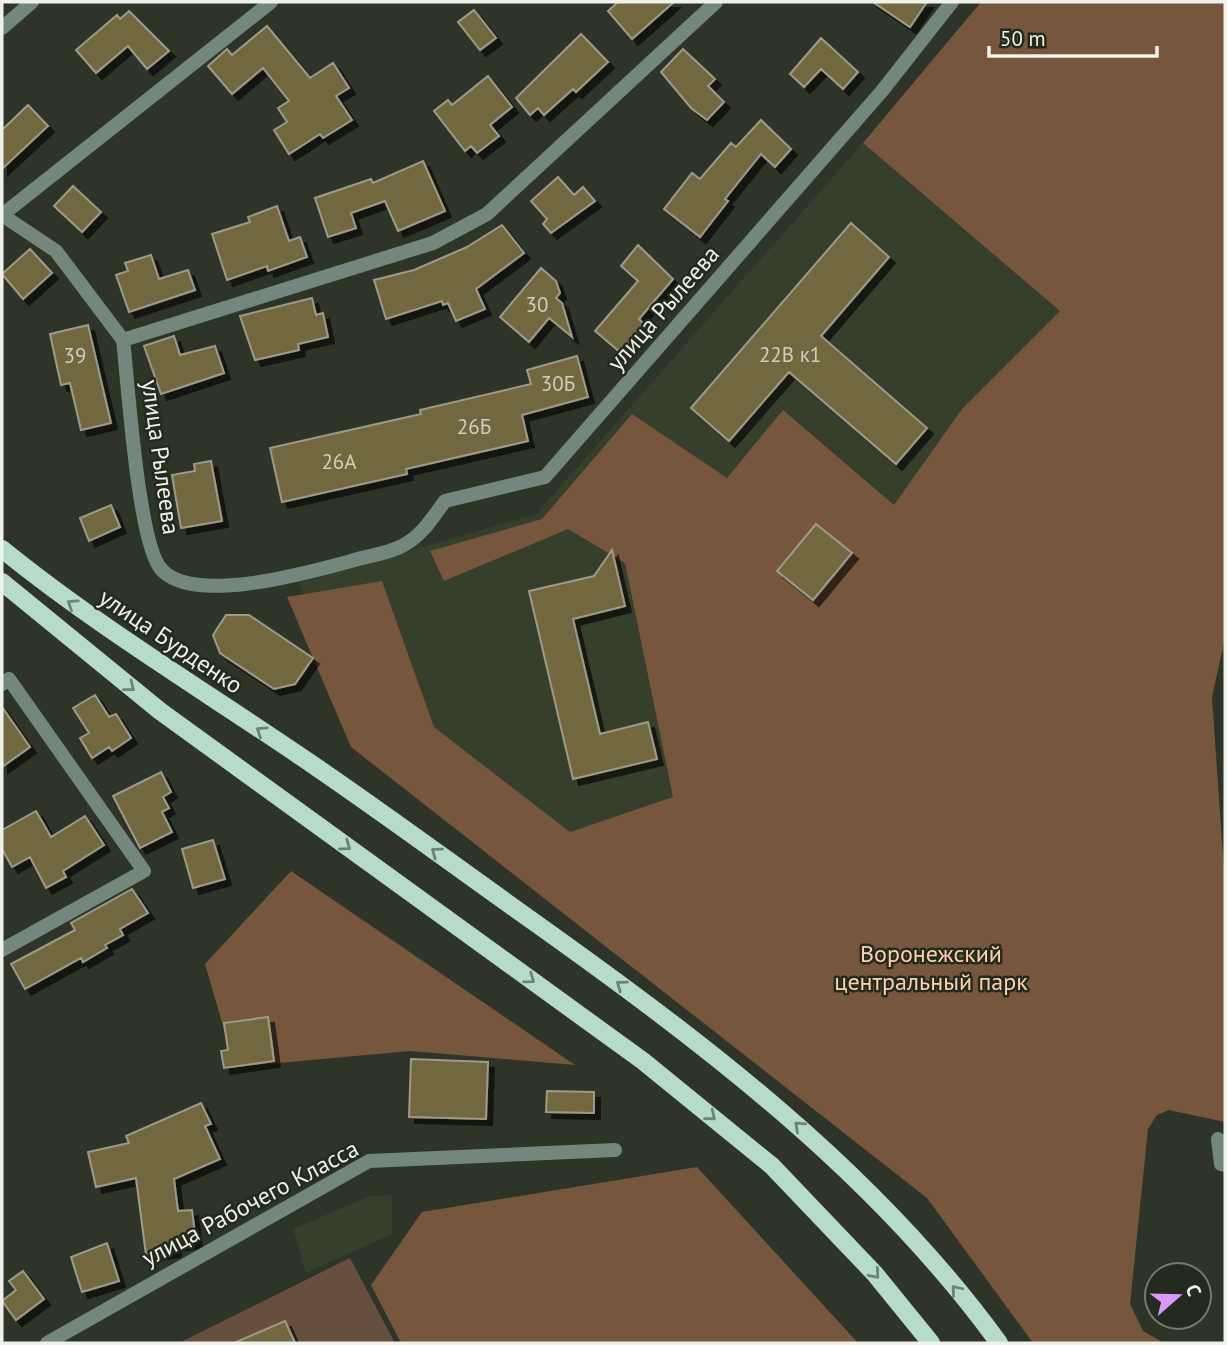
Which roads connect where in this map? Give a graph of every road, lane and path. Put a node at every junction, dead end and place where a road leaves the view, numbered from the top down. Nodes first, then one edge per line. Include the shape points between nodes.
1 (32, 2) edge
2 (271, 2) edge
3 (716, 2) edge
4 (952, 2) edge
5 (2, 28) edge
6 (2, 215) edge
7 (123, 340) junction
8 (2, 550) edge
9 (2, 582) edge
10 (5, 682) edge
11 (2, 950) edge
12 (1218, 1139) dead end
13 (615, 1150) dead end
14 (1225, 1165) edge
15 (47, 1343) edge
16 (931, 1343) edge
17 (999, 1343) edge

1 - 5 street
2 - 6 street
3 - 7 street via 487,214 433,243
4 - 7 street, улица Рылеева via 882,92 545,477 445,501 420,536 400,547 275,581 196,585 177,581 162,571 152,556 140,494
6 - 7 street via 56,251
17 -> 8 main road, улица Бурденко via 913,1238 800,1125 677,1024 318,768 67,601
9 -> 16 main road via 160,711 643,1060 772,1166 875,1274
10 - 11 street via 144,871
12 - 14 street via 1221,1164
13 - 15 street, улица Рабочего Класса via 369,1161

